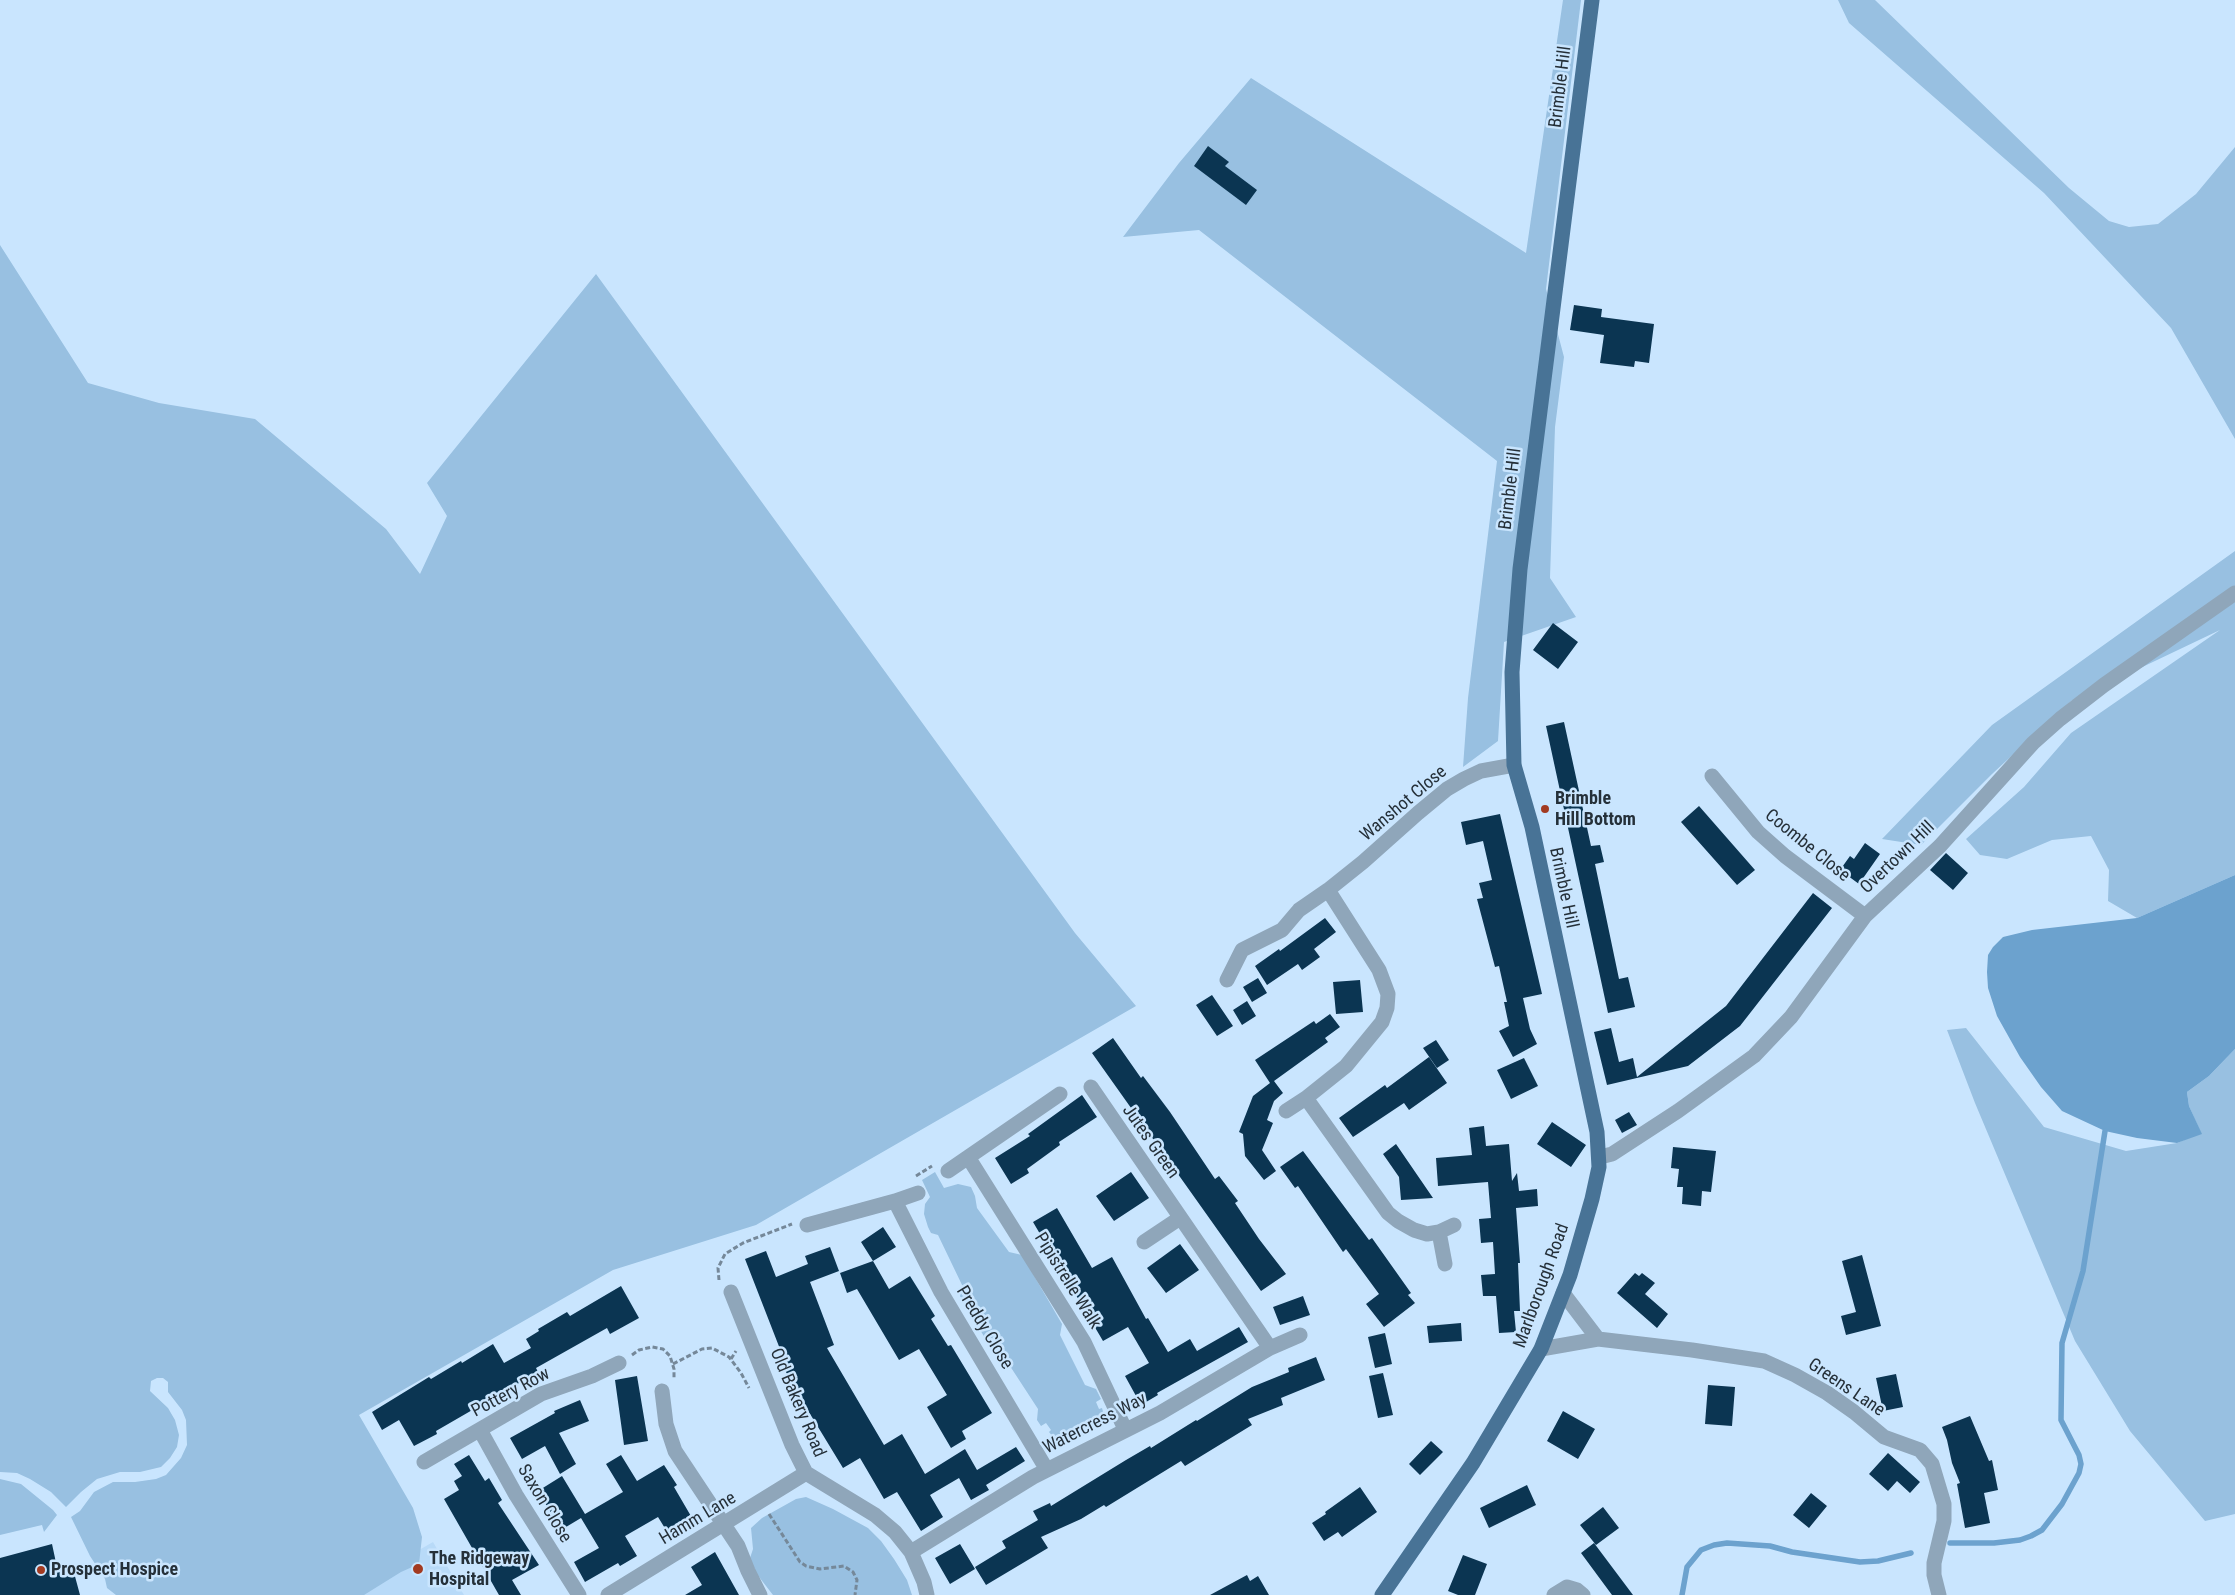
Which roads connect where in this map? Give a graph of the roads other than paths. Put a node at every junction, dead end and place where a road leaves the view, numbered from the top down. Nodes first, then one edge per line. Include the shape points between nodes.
1 (1592, 0) edge
2 (2235, 593) edge
3 (1514, 765) junction
4 (1712, 776) dead end
5 (1328, 890) junction
6 (1865, 916) junction
7 (1227, 980) dead end
8 (1564, 980) joint
9 (1091, 1087) dead end
10 (1060, 1094) dead end
11 (1306, 1098) junction
12 (1286, 1112) dead end
13 (968, 1157) junction
14 (1600, 1157) junction
15 (948, 1171) dead end
16 (918, 1193) dead end
17 (895, 1202) junction
18 (1180, 1218) junction
19 (807, 1225) dead end
20 (1454, 1225) dead end
21 (1440, 1232) junction
22 (1144, 1242) dead end
23 (1445, 1264) dead end
24 (731, 1292) dead end
25 (1563, 1293) junction
26 (1300, 1335) dead end
27 (1598, 1339) junction
28 (1270, 1348) junction
29 (1541, 1350) junction
30 (619, 1363) road end
31 (662, 1390) road end
32 (1125, 1429) junction
33 (480, 1430) junction
34 (424, 1462) dead end
35 (1047, 1470) junction
36 (806, 1473) junction
37 (724, 1526) junction
38 (911, 1552) junction
39 (578, 1595) edge
40 (608, 1595) edge
41 (760, 1595) edge
42 (927, 1595) edge
43 (1382, 1595) edge
44 (1554, 1595) edge
45 (1583, 1595) edge
46 (1939, 1595) edge

1 - 3 main road, Brimble Hill via 1520,569 1512,672
2 - 6 street, Overtown Hill via 2104,685 2050,728 2021,755 1940,846
3 - 5 street, Wanshot Close via 1482,771 1447,789
3 - 8 main road, Brimble Hill via 1532,827
4 - 6 street, Coombe Close via 1758,832
5 - 7 street, Wanshot Close via 1299,910 1282,930 1242,950
5 - 11 street via 1379,970 1388,994 1387,1008 1382,1022 1346,1066
6 - 14 street, Overtown Hill via 1791,1017 1754,1056 1678,1111 1612,1154
8 - 14 main road, Marlborough Road
9 - 18 street, Jutes Green
10 - 13 street
11 - 12 street
11 - 21 street via 1388,1213 1414,1230 1427,1234
13 - 15 street
13 - 32 street, Pipistrelle Walk via 1084,1342
14 - 25 main road, Marlborough Road via 1592,1199
16 - 17 street
17 - 19 street
17 - 35 street, Preddy Close via 941,1292
18 - 22 street
18 - 28 street, Jutes Green
20 - 21 street
21 - 23 street
24 - 36 street, Old Bakery Road
25 - 27 street
25 - 29 main road, Marlborough Road
26 - 28 street, Watercress Way
27 - 29 street, Greens Lane
27 - 46 street, Greens Lane via 1764,1361 1827,1393 1884,1437 1920,1450 1932,1464 1944,1504 1944,1521 1934,1563
28 - 32 street, Watercress Way via 1160,1413
29 - 43 main road, Marlborough Road via 1473,1463
30 - 33 street, Pottery Row via 541,1394
31 - 37 street via 666,1424 675,1451
32 - 35 street, Watercress Way
33 - 34 street, Pottery Row
33 - 39 street, Saxon Close
35 - 38 street, Watercress Way
36 - 37 street, Hamm Lane
36 - 38 street, Old Bakery Road via 885,1523
37 - 40 street, Hamm Lane
37 - 41 street via 738,1546
38 - 42 street, Old Bakery Road
44 - 45 street via 1567,1587

